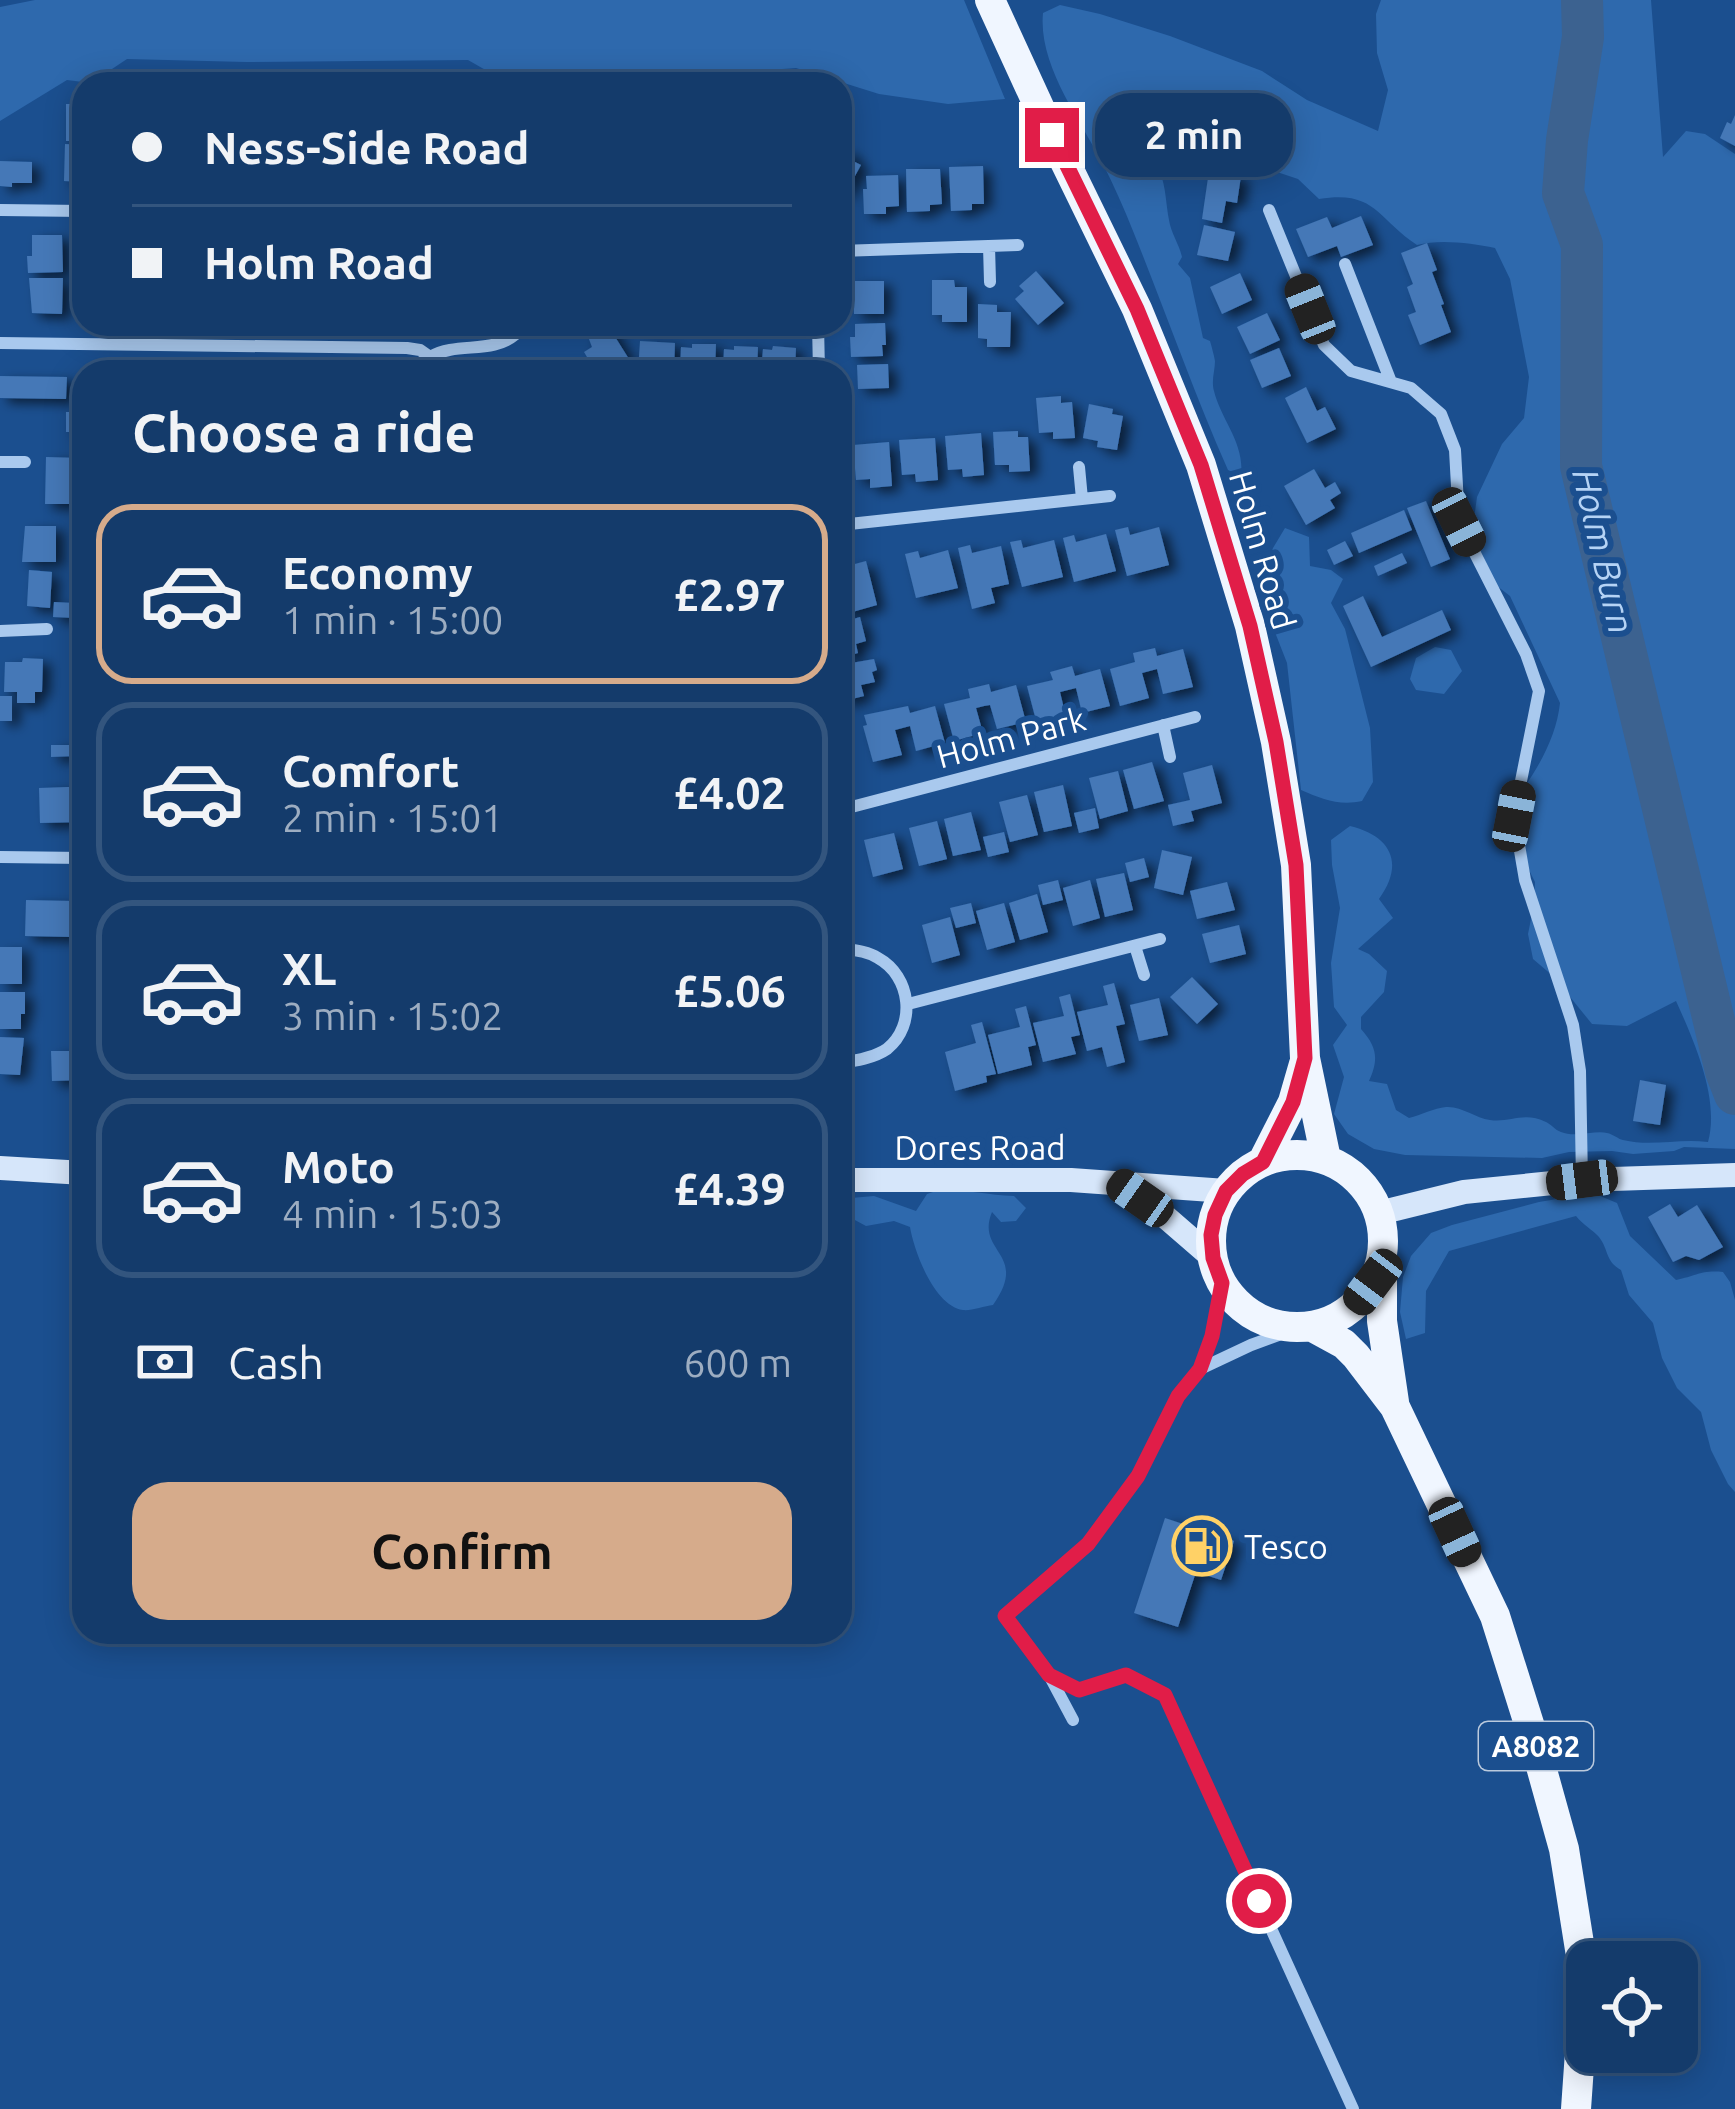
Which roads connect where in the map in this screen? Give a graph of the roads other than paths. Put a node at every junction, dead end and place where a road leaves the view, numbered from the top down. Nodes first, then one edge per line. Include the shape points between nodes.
1 (990, 0) edge
2 (1269, 210) dead end
3 (0, 211) edge
4 (72, 211) edge
5 (1018, 245) dead end
6 (989, 246) junction
7 (852, 251) edge
8 (1345, 264) dead end
9 (991, 282) dead end
10 (513, 336) edge
11 (0, 343) edge
12 (430, 360) edge
13 (437, 360) edge
14 (1391, 382) junction
15 (0, 462) edge
16 (25, 462) dead end
17 (1079, 467) dead end
18 (1110, 496) dead end
19 (1082, 499) junction
20 (852, 524) edge
21 (47, 629) dead end
22 (0, 631) edge
23 (1196, 717) dead end
24 (1163, 725) junction
25 (1171, 757) dead end
26 (852, 807) edge
27 (0, 857) edge
28 (72, 858) edge
29 (1160, 939) dead end
30 (1135, 946) junction
31 (852, 951) edge
32 (1144, 975) dead end
33 (908, 1004) junction
34 (1305, 1058) junction
35 (852, 1061) edge
36 (1326, 1160) junction
37 (1263, 1162) junction
38 (0, 1168) edge
39 (72, 1172) edge
40 (1725, 1175) edge
41 (852, 1180) edge
42 (1582, 1180) junction
43 (1119, 1184) junction
44 (1226, 1191) junction
45 (1379, 1213) junction
46 (1382, 1259) junction
47 (1217, 1270) junction
48 (1306, 1326) junction
49 (1200, 1369) junction
50 (1395, 1407) junction
51 (1049, 1675) junction
52 (1073, 1720) dead end
53 (1353, 2109) edge
54 (1576, 2109) edge

1 - 34 main road, Holm Road via 1137,309 1201,465 1238,586 1296,865
2 - 14 street via 1324,345 1351,371
3 - 4 street
5 - 6 street
6 - 7 street
6 - 9 street
8 - 14 street
10 - 13 street via 496,346 454,347
11 - 12 street via 406,348
14 - 42 street via 1412,388 1441,414 1455,450 1459,522 1539,691 1514,816 1525,880 1573,1025
15 - 16 street
17 - 19 street
18 - 19 street
19 - 20 street
21 - 22 street
23 - 24 street, Holm Park
24 - 25 street
24 - 26 street, Holm Park
27 - 28 street
29 - 30 street
30 - 32 street
30 - 33 street
31 - 33 street via 893,969
33 - 35 street via 901,1033 886,1049
34 - 36 main road, Holm Road
34 - 37 main road
36 - 37 main road via 1286,1155
36 - 45 main road via 1352,1174
37 - 44 main road
38 - 39 main road
40 - 42 main road
41 - 43 main road, Dores Road
42 - 45 main road via 1464,1192
43 - 44 main road, Dores Road
43 - 47 main road
44 - 47 main road via 1211,1235
45 - 46 main road, A8082
46 - 48 main road via 1358,1303
46 - 50 main road, A8082
47 - 48 main road, A8082 via 1253,1315
47 - 49 street via 1212,1336
48 - 49 street
48 - 50 main road, A8082 via 1344,1344
49 - 51 street via 1088,1544 1005,1616
50 - 54 main road, A8082 via 1495,1616 1564,1849 1585,1981
51 - 52 street
51 - 53 street via 1079,1690 1126,1675 1165,1695

